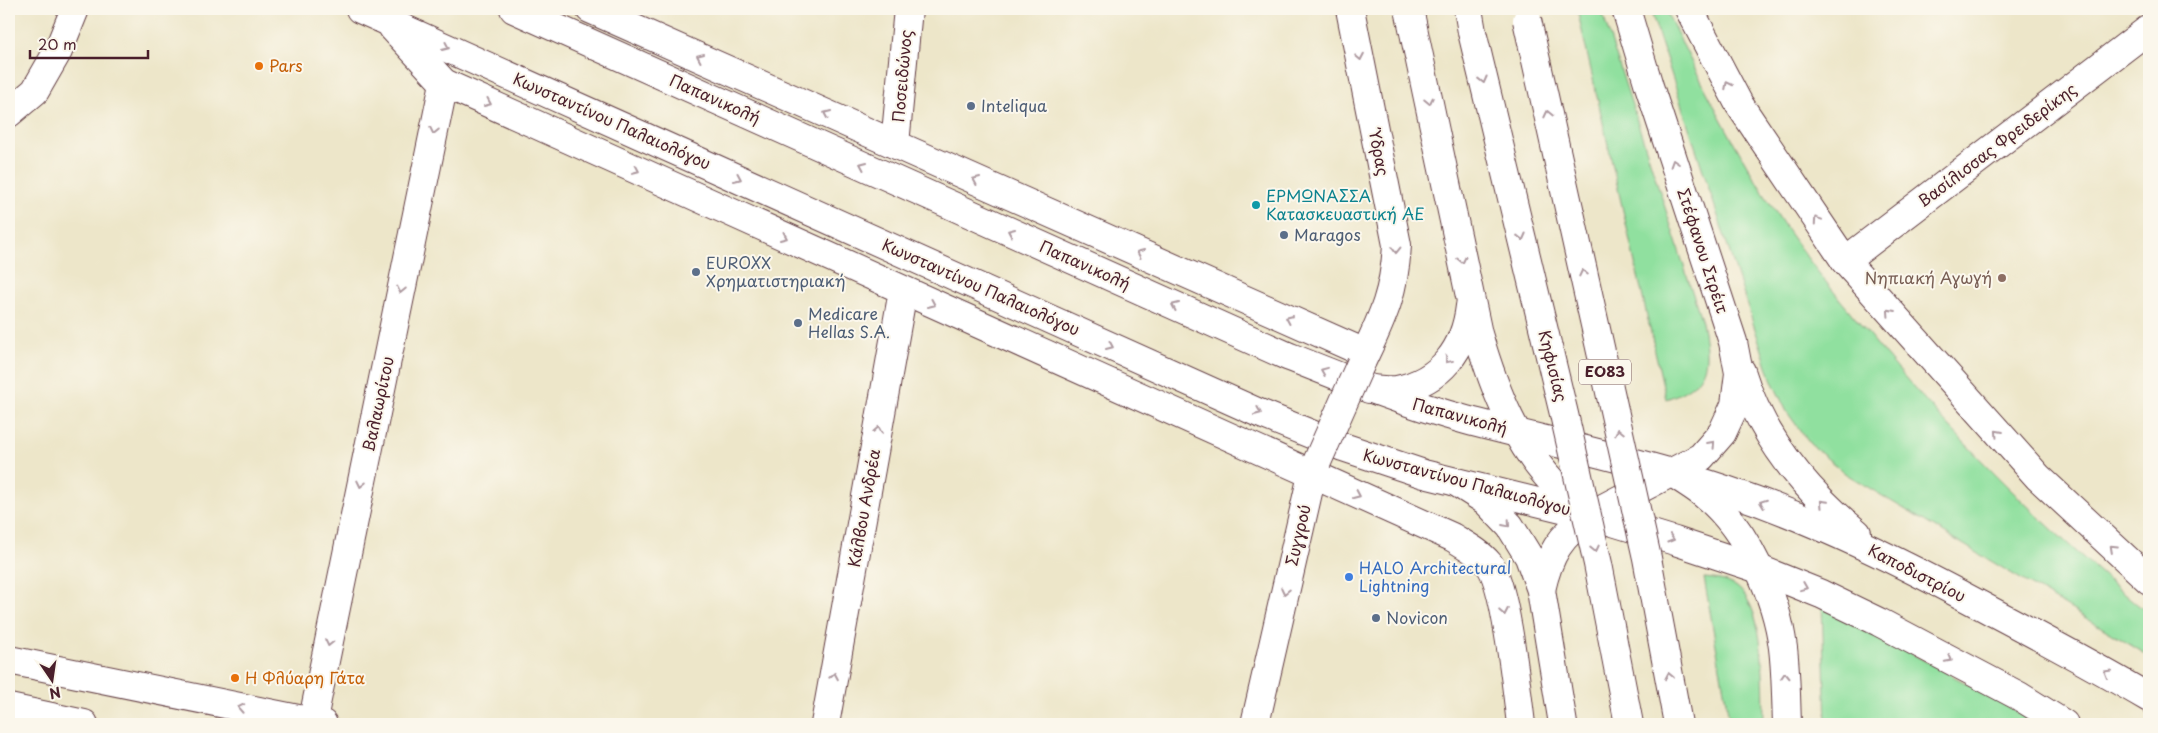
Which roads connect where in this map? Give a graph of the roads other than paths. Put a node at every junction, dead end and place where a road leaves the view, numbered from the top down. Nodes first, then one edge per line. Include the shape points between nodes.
1 (75, 9) edge
2 (360, 9) edge
3 (514, 9) edge
4 (592, 9) edge
5 (908, 9) edge
6 (1350, 9) edge
7 (1408, 9) edge
8 (1626, 9) edge
9 (1689, 9) edge
10 (1526, 14) edge
11 (386, 20) junction
12 (1470, 20) edge
13 (2149, 29) edge
14 (444, 83) junction
15 (9, 113) edge
16 (895, 144) junction
17 (1844, 261) junction
18 (903, 291) junction
19 (1470, 300) junction
20 (1733, 342) junction
21 (1363, 358) junction
22 (1369, 389) junction
23 (1515, 432) junction
24 (1314, 469) junction
25 (1673, 473) junction
26 (1456, 482) junction
27 (1590, 515) junction
28 (1904, 564) junction
29 (1759, 569) junction
30 (2149, 580) edge
31 (1540, 590) junction
32 (9, 660) edge
33 (2149, 698) edge
34 (9, 708) edge
35 (84, 724) edge
36 (316, 724) edge
37 (825, 724) edge
38 (1255, 724) edge
39 (1522, 724) edge
40 (1563, 724) edge
41 (1629, 724) edge
42 (1678, 724) edge
43 (1787, 724) edge
44 (2064, 724) edge

1 - 15 main road via 58,51 35,91
2 - 11 main road, Κωνσταντίνου Παλαιολόγου
22 -> 3 main road, Παπανικολή via 1276,351
16 -> 4 main road, Παπανικολή
5 - 16 main road, Ποσειδώνος
6 -> 21 main road, Ύδρας via 1397,245 1395,274 1385,312
7 -> 19 main road
20 -> 8 main road, Στέφανου Στρέιτ
17 -> 9 main road via 1739,104
42 -> 10 main road, ΕΟ83, bridge via 1647,558
11 - 14 main road, Κωνσταντίνου Παλαιολόγου
11 -> 26 main road, Κωνσταντίνου Παλαιολόγου via 1259,413 1343,447
12 -> 41 main road, Κηφισίας / ΕΟ83, bridge via 1575,461
13 - 17 main road, Βασίλισσας Φρειδερίκης
14 -> 18 main road, Κωνσταντίνου Παλαιολόγου
14 -> 36 main road, Βαλαωρίτου
21 -> 16 main road, Παπανικολή
30 -> 17 main road via 2038,477
18 -> 24 main road, Κωνσταντίνου Παλαιολόγου
37 -> 18 main road, Κάλβου Ανδρέα
19 -> 22 main road via 1468,325 1458,349 1441,369 1420,383 1395,390
19 - 23 main road via 1488,367
25 -> 20 main road, Στέφανου Στρέιτ via 1701,457 1722,433 1735,405 1739,373
28 -> 20 main road via 1863,538 1834,514 1794,472 1768,432 1747,388
21 - 24 main road, Συγγρού, bridge
22 - 23 main road, Παπανικολή
23 - 25 main road, Παπανικολή
23 - 27 main road via 1538,466
24 -> 38 main road, Συγγρού
24 -> 39 main road, Κωνσταντίνου Παλαιολόγου via 1452,537 1490,565 1499,588
25 - 27 main road, Στέφανου Στρέιτ
28 -> 25 main road, Καποδιστρίου via 1790,514
25 - 29 main road via 1708,498 1738,530
26 - 27 main road, Κωνσταντίνου Παλαιολόγου
26 -> 31 main road via 1486,501 1510,526 1529,557
27 -> 29 main road
27 - 31 main road, Στέφανου Στρέιτ via 1571,528 1556,547
33 -> 28 main road, Καποδιστρίου
43 -> 29 main road via 1783,648 1778,620
29 -> 44 main road via 1879,622 2019,696
31 - 40 main road
36 -> 32 main road
34 - 35 main road

